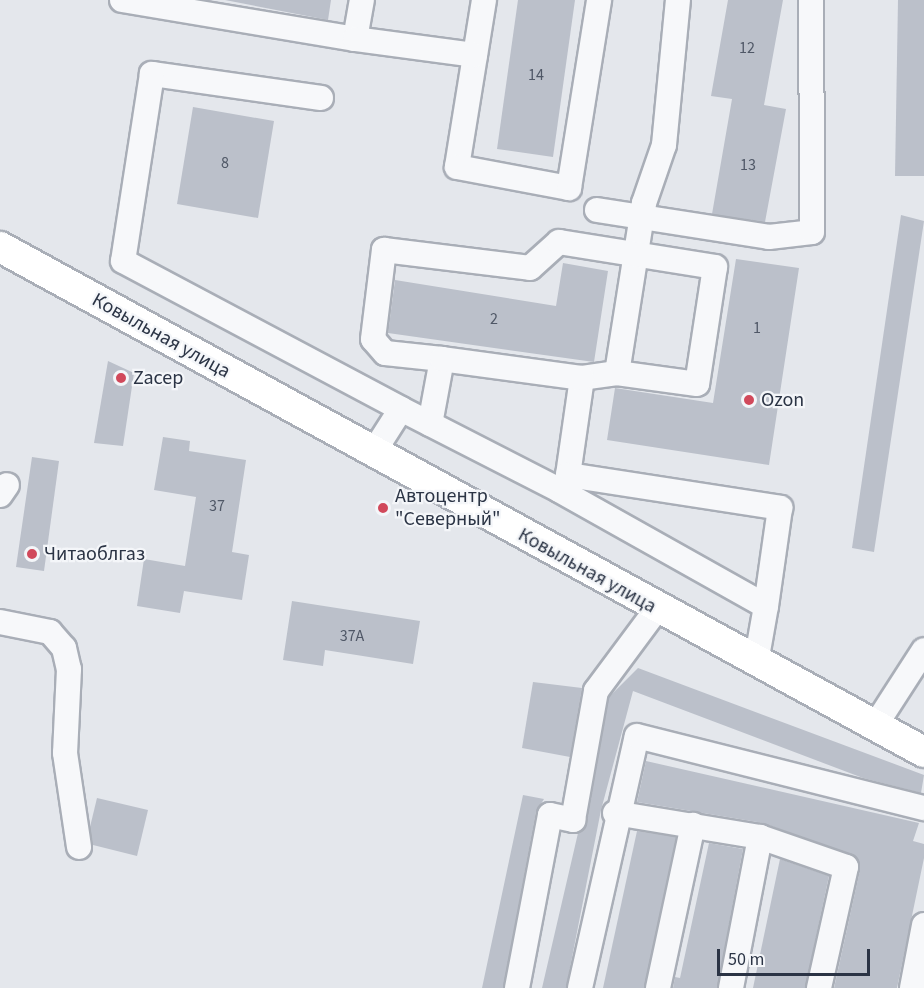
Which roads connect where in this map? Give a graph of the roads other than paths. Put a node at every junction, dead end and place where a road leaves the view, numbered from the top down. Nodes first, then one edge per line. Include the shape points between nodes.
1 (122, 0) edge
2 (362, 0) edge
3 (484, 0) edge
4 (599, 0) edge
5 (678, 0) edge
6 (811, 0) edge
7 (154, 3) edge
8 (356, 39) junction
9 (475, 56) junction
10 (321, 98) dead end
11 (597, 210) dead end
12 (641, 218) junction
13 (0, 247) edge
14 (634, 253) junction
15 (442, 359) junction
16 (617, 373) junction
17 (582, 378) junction
18 (401, 409) junction
19 (430, 424) junction
20 (373, 453) junction
21 (563, 483) junction
22 (766, 606) junction
23 (657, 609) junction
24 (0, 622) edge
25 (924, 650) edge
26 (756, 663) junction
27 (875, 726) junction
28 (924, 752) edge
29 (924, 808) edge
30 (615, 813) junction
31 (693, 825) junction
32 (760, 837) junction
33 (79, 847) dead end
34 (924, 930) edge
35 (517, 988) edge
36 (580, 988) edge
37 (658, 988) edge
38 (731, 988) edge
39 (819, 988) edge
40 (912, 988) edge

1 - 7 street
2 - 8 street
3 - 9 street
4 - 9 street via 569,188 457,167
5 - 12 street via 664,145
6 - 12 street via 812,232 769,237
7 - 8 street
8 - 9 street
10 - 18 street via 152,74 123,261
11 - 12 street
12 - 14 street
13 - 20 main road, Ковыльная улица
14 - 15 street via 559,242 530,268 384,250 373,339 385,353
14 - 16 street
14 - 16 street via 715,267 697,384
15 - 17 street
15 - 19 street
16 - 17 street
17 - 21 street
18 - 19 street
18 - 20 street
19 - 21 street
20 - 23 main road, Ковыльная улица
21 - 22 street
21 - 22 street via 780,508
22 - 26 street
23 - 26 main road, Ковыльная улица
23 - 35 street via 596,691 573,820 550,815
24 - 33 street via 50,632 64,648 69,669 65,753
25 - 27 street
26 - 27 main road, Ковыльная улица
27 - 28 main road, Ковыльная улица
29 - 30 street via 637,736
30 - 31 street
30 - 36 street
31 - 32 street
31 - 37 street
32 - 38 street
32 - 39 street via 846,867
34 - 40 street

